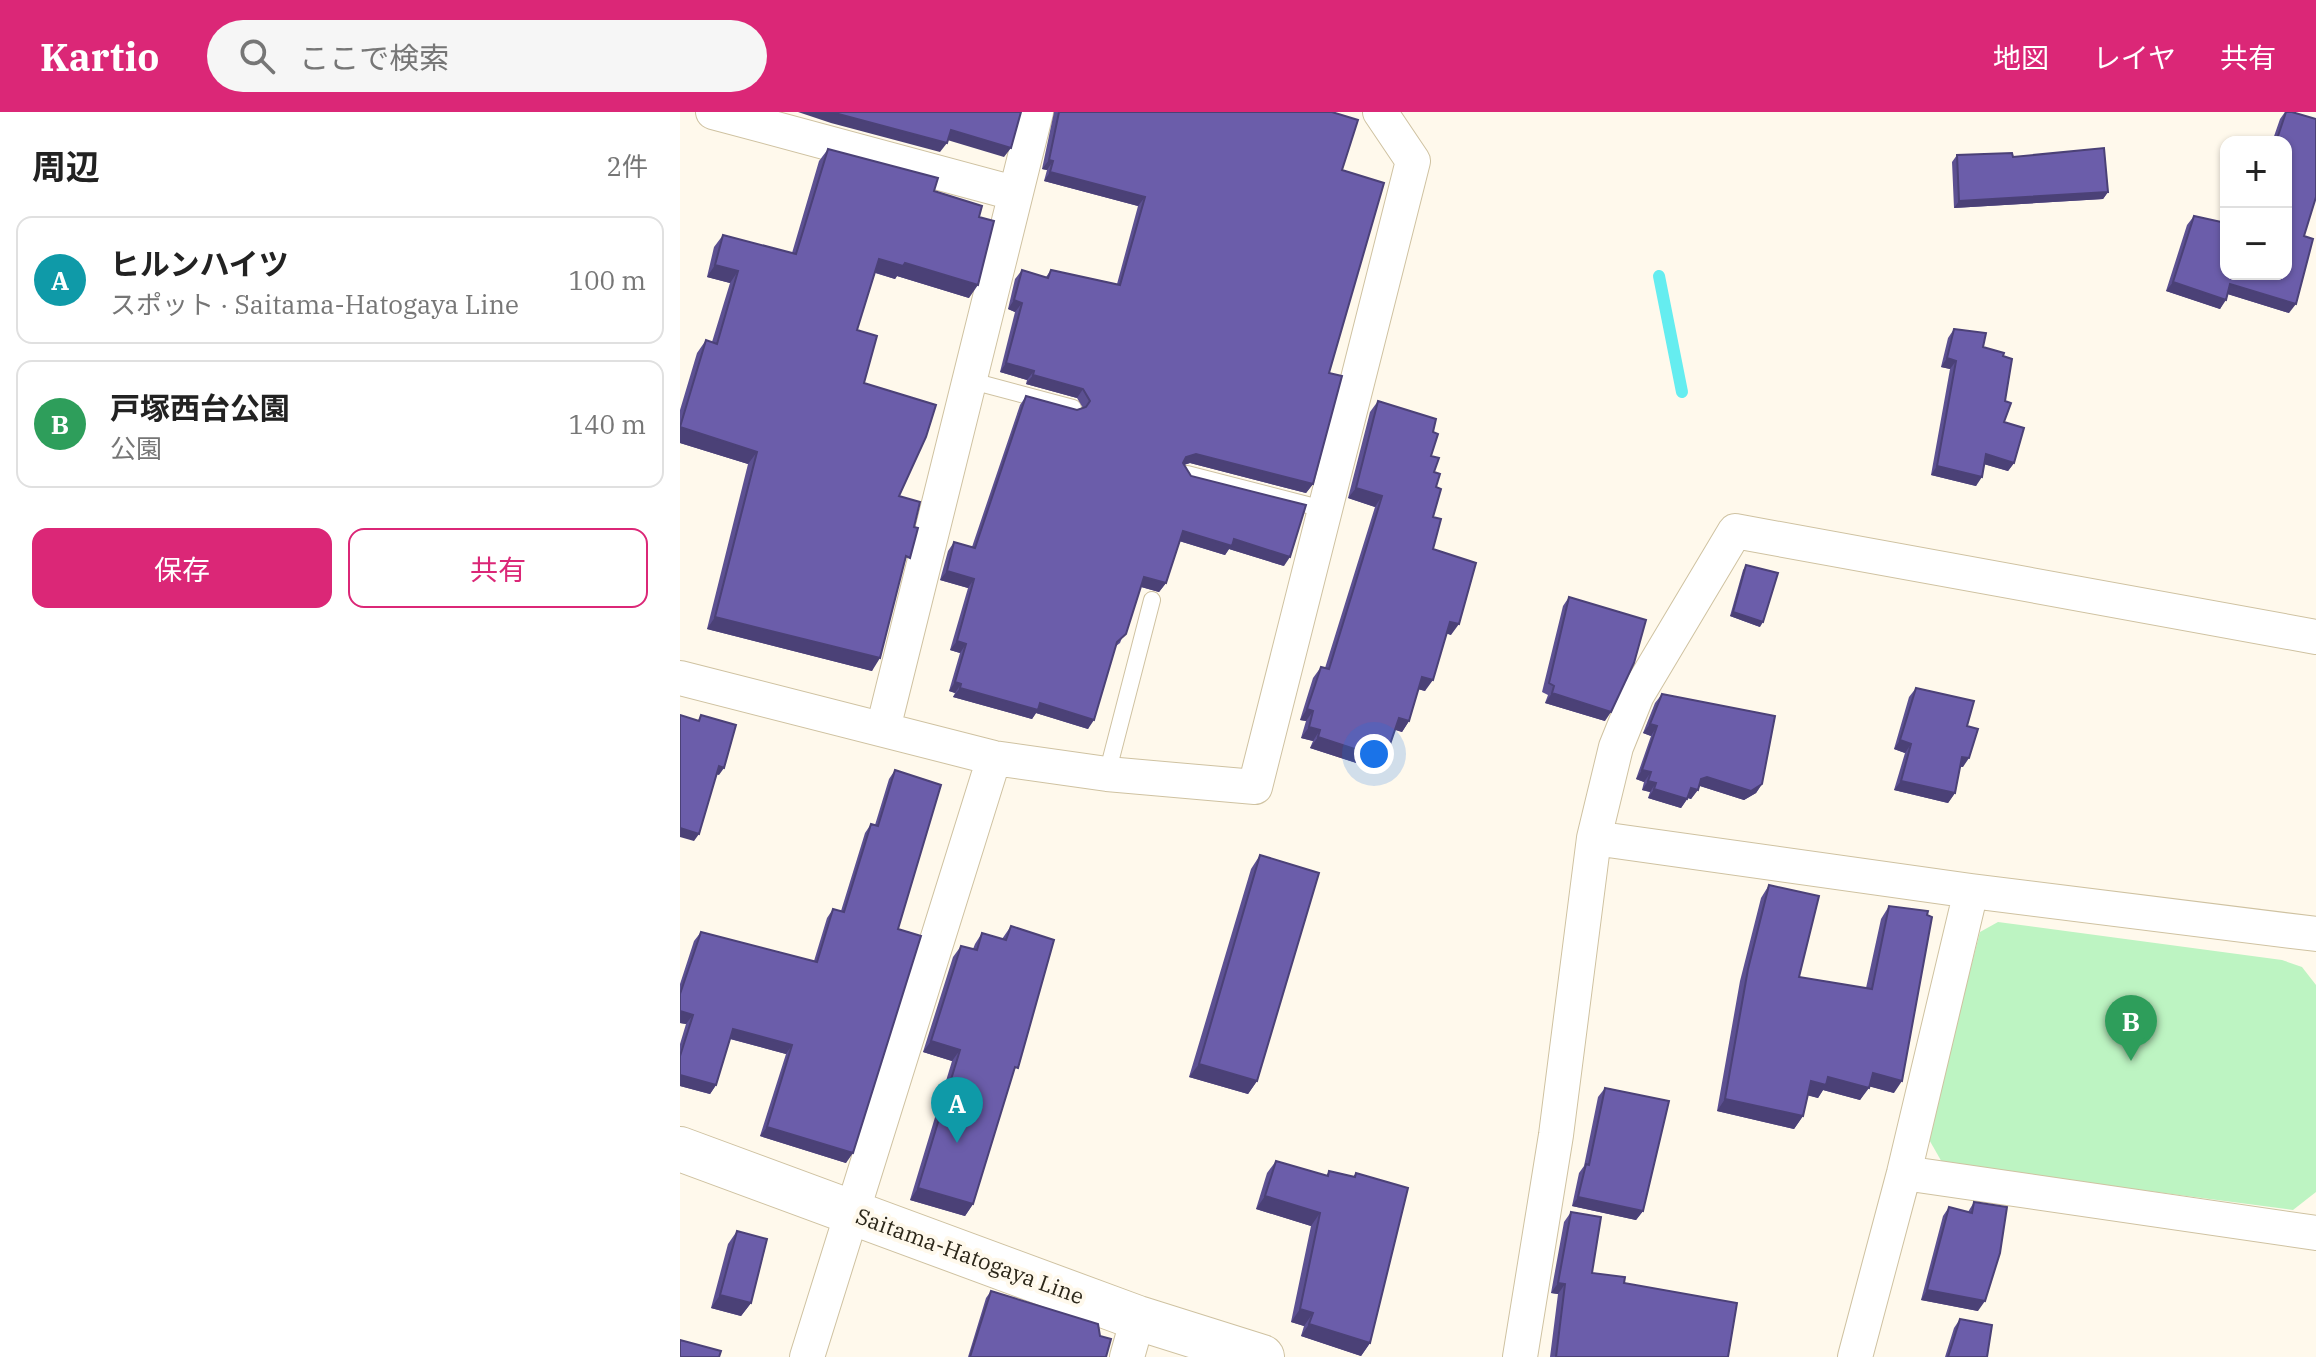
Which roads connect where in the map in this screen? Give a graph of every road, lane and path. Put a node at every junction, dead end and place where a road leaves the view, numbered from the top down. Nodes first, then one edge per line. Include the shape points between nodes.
1 (713, 112) edge
2 (1036, 112) edge
3 (1380, 112) edge
4 (1014, 193) junction
5 (972, 381) junction
6 (1073, 408) edge
7 (1187, 474) edge
8 (1327, 510) junction
9 (1152, 600) edge
10 (2316, 637) edge
11 (680, 678) edge
12 (883, 729) junction
13 (994, 758) junction
14 (1107, 774) junction
15 (1594, 838) junction
16 (1971, 891) junction
17 (2316, 934) edge
18 (680, 1149) edge
19 (1904, 1173) junction
20 (851, 1213) junction
21 (2316, 1233) edge
22 (1132, 1337) edge
23 (807, 1357) edge
24 (1262, 1357) edge
25 (1520, 1357) edge
26 (1855, 1357) edge

1 - 4 street
2 - 4 street
3 - 8 street via 1413,161
4 - 5 street
5 - 6 lane
5 - 12 street
7 - 8 lane
8 - 14 street via 1255,787
9 - 14 lane
10 - 15 street via 1735,531 1637,695 1616,747
11 - 12 street
12 - 13 street
13 - 14 street
13 - 20 street
15 - 16 street
15 - 25 street via 1556,1135
16 - 17 street
16 - 19 street
18 - 20 main road, Saitama-Hatogaya Line
19 - 21 street
19 - 26 street
20 - 22 main road, Saitama-Hatogaya Line
20 - 23 street
22 - 24 main road, Saitama-Hatogaya Line

